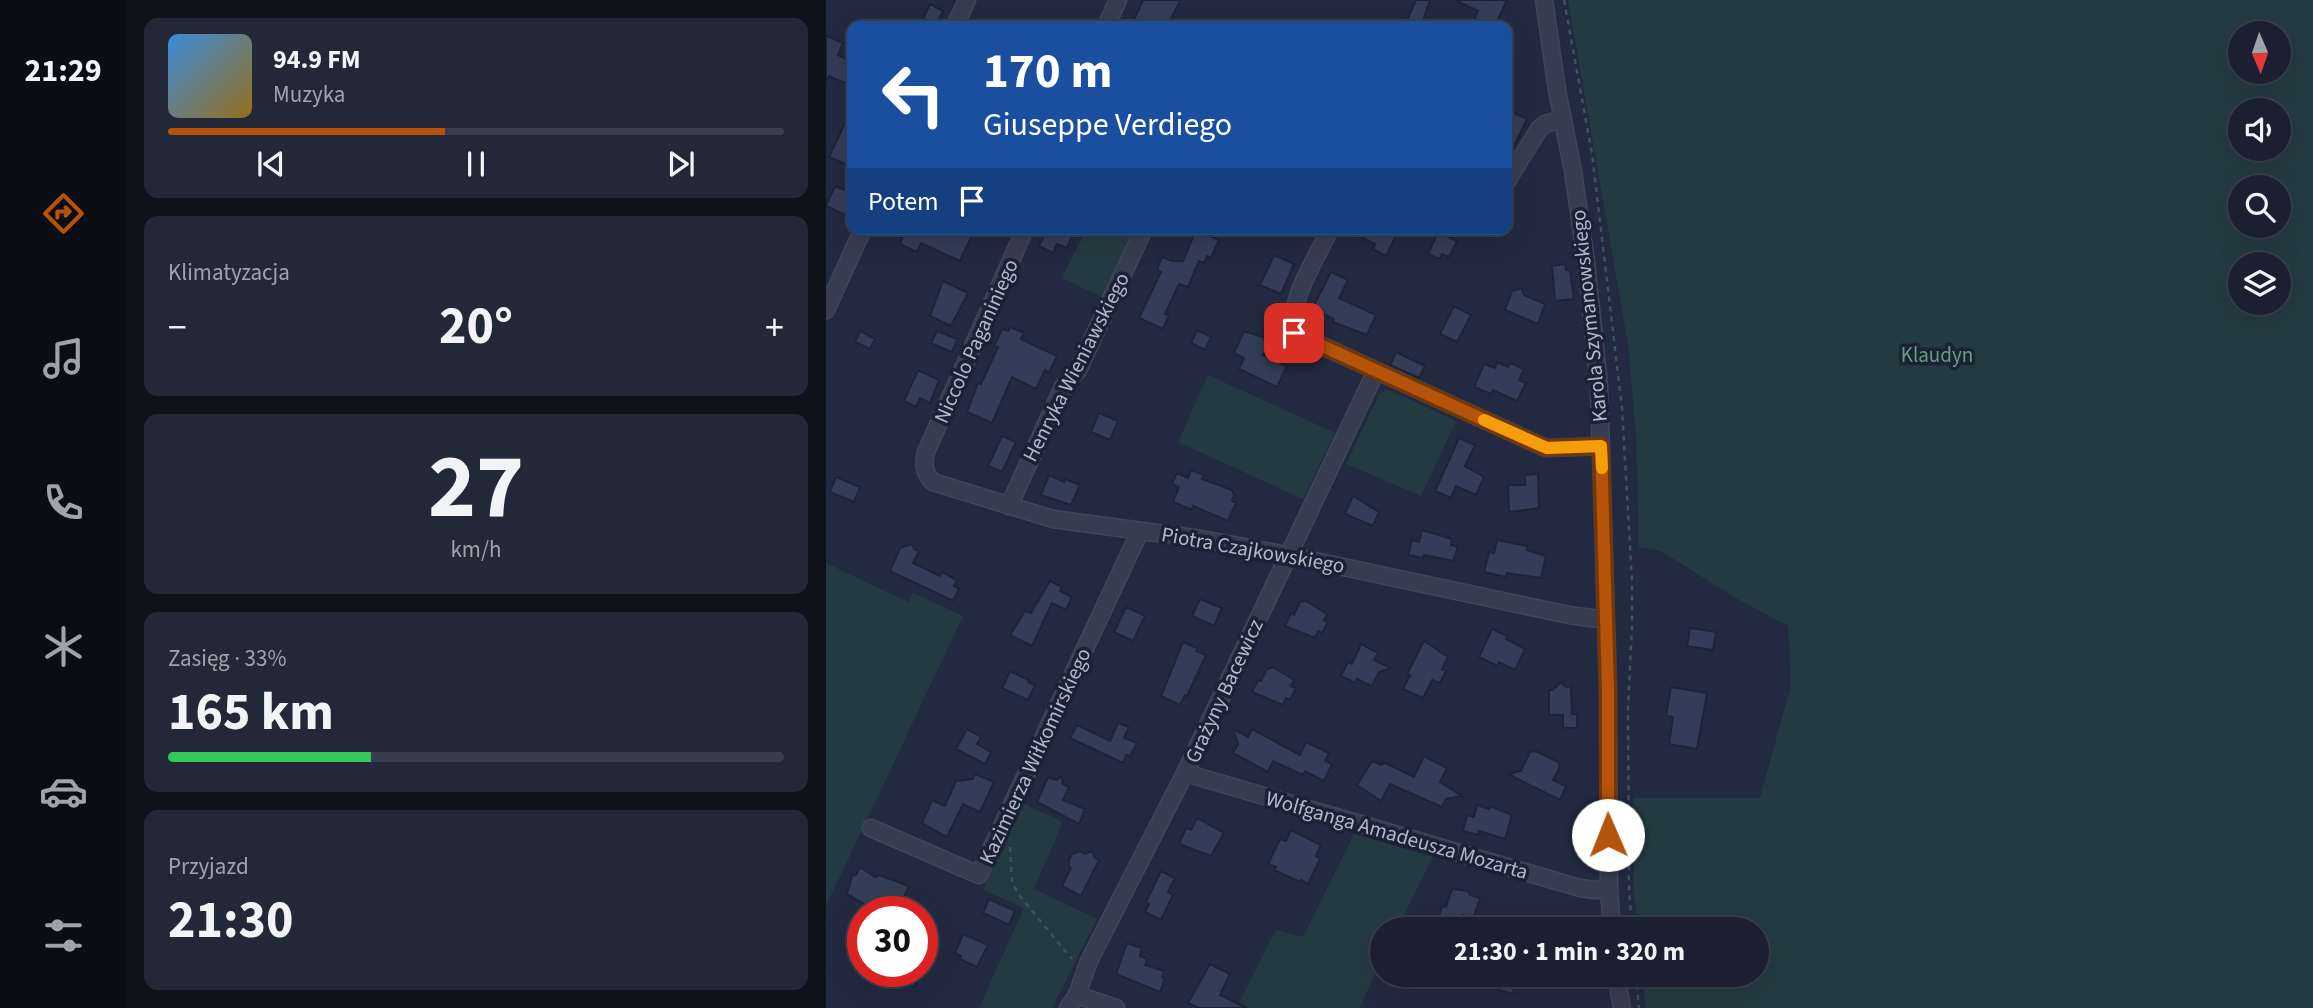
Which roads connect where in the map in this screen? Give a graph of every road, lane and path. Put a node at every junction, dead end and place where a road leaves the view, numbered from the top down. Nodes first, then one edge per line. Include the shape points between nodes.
1 (967, 0) edge
2 (1118, 0) edge
3 (1544, 0) edge
4 (957, 21) edge
5 (1108, 21) edge
6 (1562, 118) junction
7 (1512, 173) edge
8 (860, 235) edge
9 (1022, 235) edge
10 (1141, 235) edge
11 (1327, 235) edge
12 (826, 310) edge
13 (1376, 371) junction
14 (1601, 446) junction
15 (926, 452) joint
16 (1009, 506) junction
17 (1140, 531) junction
18 (1287, 555) junction
19 (1606, 620) junction
20 (1185, 774) junction
21 (871, 828) dead end
22 (1001, 828) junction
23 (1609, 889) junction
24 (1611, 917) edge
25 (1078, 967) dead end
26 (1618, 987) edge
27 (1637, 987) edge
28 (1072, 1001) edge
29 (1116, 1008) edge
30 (1622, 1008) edge
31 (1639, 1008) edge

1 - 4 street
2 - 5 street
3 - 6 street, Karola Szymanowskiego
6 - 7 street via 1539,129
6 - 14 street, Karola Szymanowskiego via 1586,262
8 - 12 street
9 - 15 street, Niccolo Paganiniego
10 - 16 street, Henryka Wieniawskiego via 1078,370 1063,387
11 - 13 street via 1294,306 1294,333
13 - 14 street via 1547,448
13 - 18 street, Grażyny Bacewicz
14 - 19 street, Karola Szymanowskiego
15 - 16 street, Piotra Czajkowskiego via 924,468 933,482
16 - 17 street, Piotra Czajkowskiego via 1071,523
17 - 18 street, Piotra Czajkowskiego
17 - 22 street, Kazimierza Wiłkomirskiego
18 - 19 street, Piotra Czajkowskiego
18 - 20 street, Grażyny Bacewicz
19 - 23 street, Karola Szymanowskiego
20 - 23 street, Wolfganga Amadeusza Mozarta via 1580,888
20 - 28 street, Grażyny Bacewicz
21 - 22 street, Kazimierza Wiłkomirskiego via 979,875
22 - 25 path via 1010,846 1012,882
23 - 24 street, Karola Szymanowskiego
26 - 30 street
27 - 31 path
28 - 29 street

